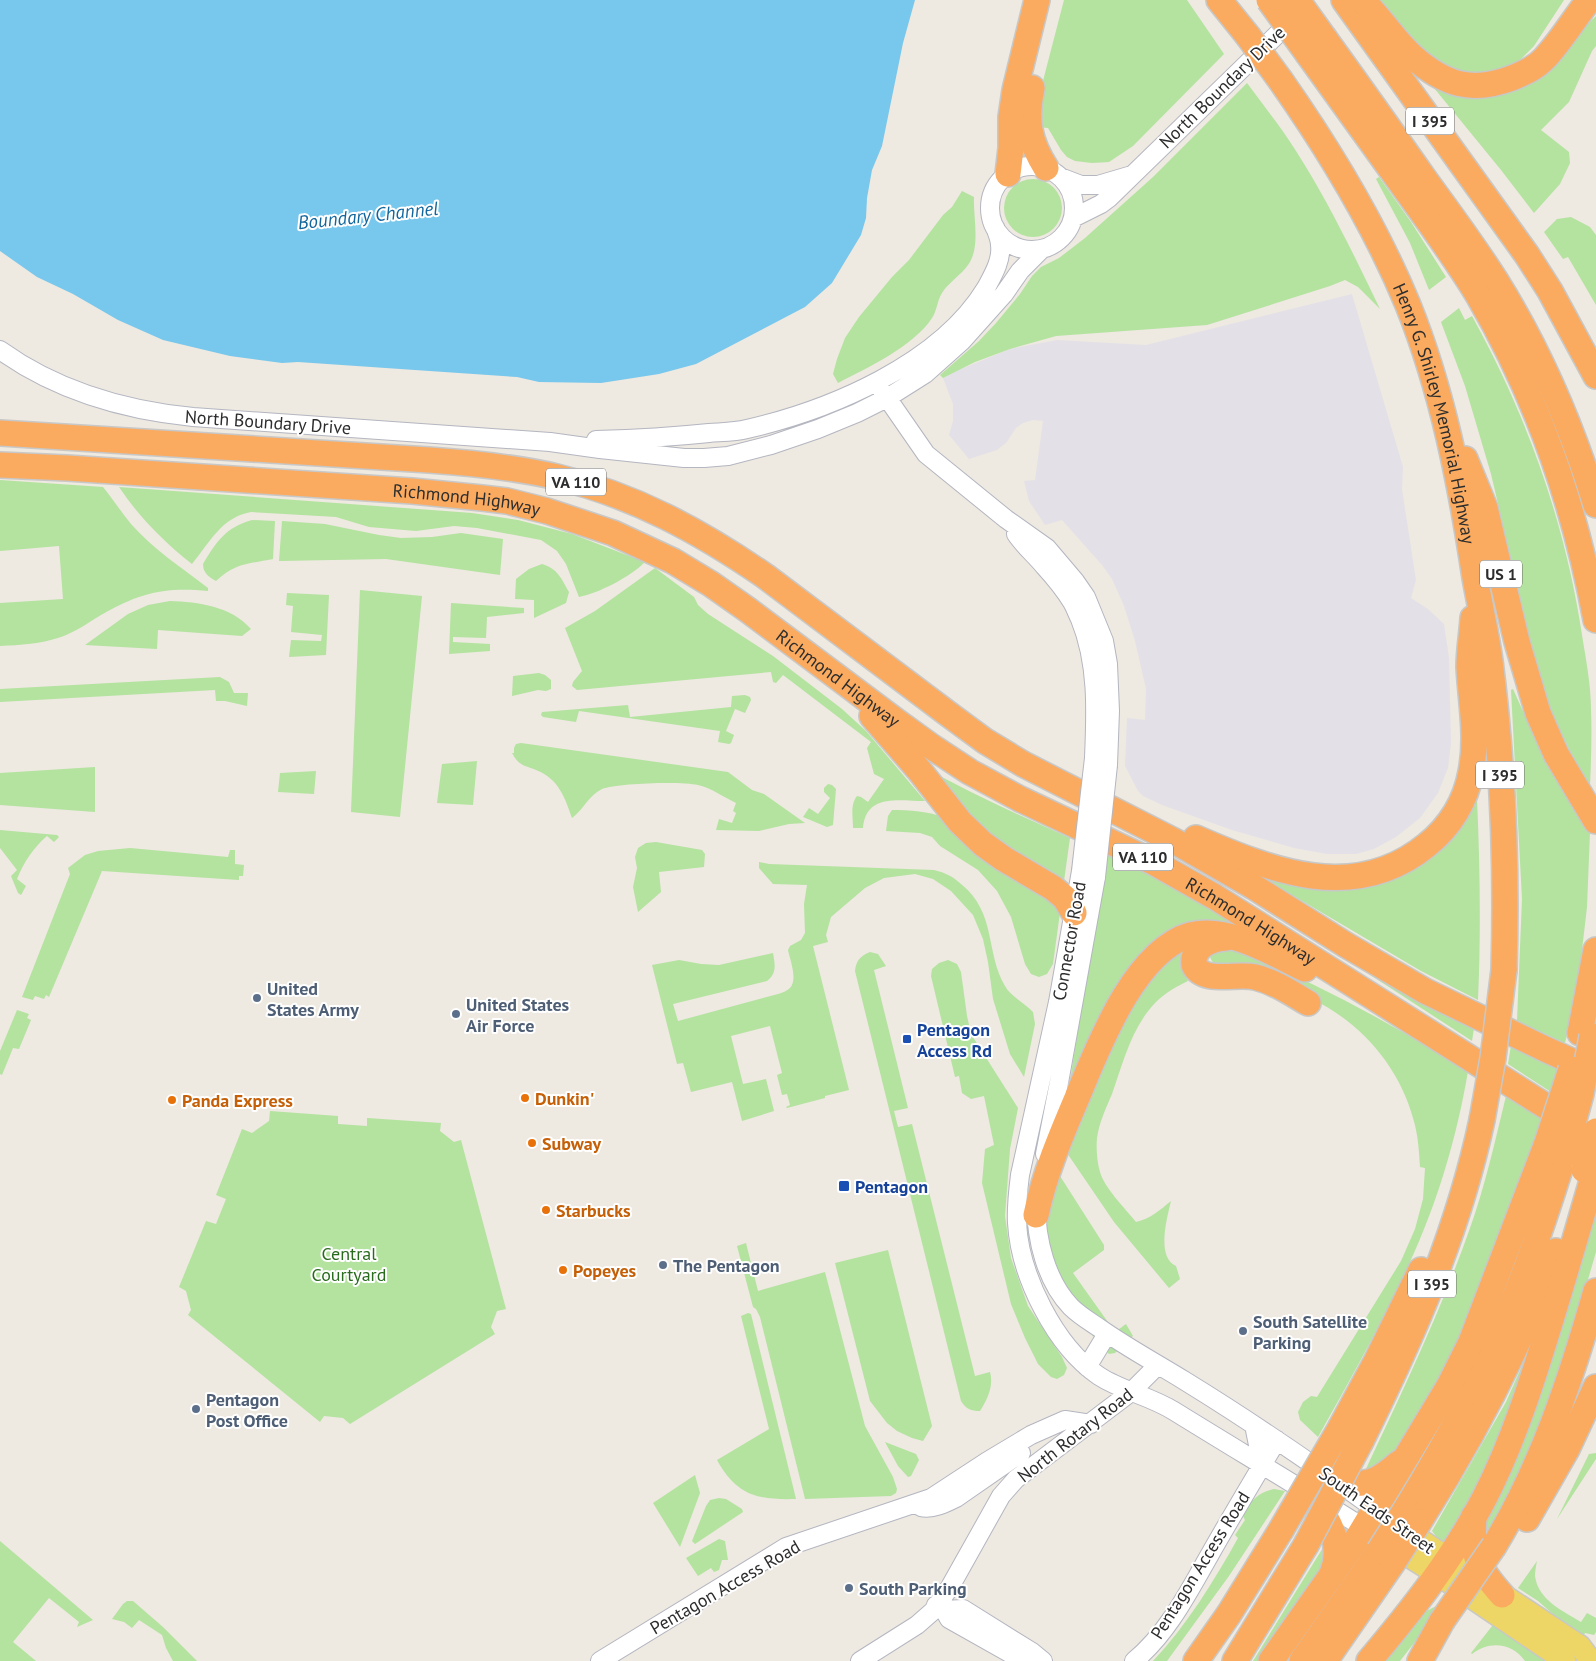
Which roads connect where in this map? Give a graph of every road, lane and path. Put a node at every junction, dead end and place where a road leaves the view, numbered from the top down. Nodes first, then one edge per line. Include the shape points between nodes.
1 (1037, 0) edge
2 (1055, 0) edge
3 (1219, 0) edge
4 (1231, 0) edge
5 (1269, 0) edge
6 (1296, 0) edge
7 (1312, 0) edge
8 (1583, 4) edge
9 (1358, 6) edge
10 (1248, 36) junction
11 (1316, 46) junction
12 (1053, 173) junction
13 (1008, 174) junction
14 (1132, 175) junction
15 (1073, 218) junction
16 (995, 227) junction
17 (1042, 249) junction
18 (1487, 288) junction
19 (0, 350) edge
20 (1596, 376) edge
21 (876, 382) junction
22 (1438, 396) junction
23 (887, 398) junction
24 (0, 433) edge
25 (550, 442) junction
26 (0, 465) edge
27 (1584, 467) junction
28 (1596, 492) edge
29 (1596, 505) edge
30 (1476, 581) junction
31 (1596, 620) edge
32 (841, 680) junction
33 (1064, 786) junction
34 (1596, 821) edge
35 (1088, 874) junction
36 (1074, 914) junction
37 (1234, 938) junction
38 (1596, 950) edge
39 (1308, 1003) dead end
40 (1596, 1010) edge
41 (1428, 1031) junction
42 (1586, 1035) junction
43 (1596, 1072) edge
44 (1482, 1120) junction
45 (1596, 1131) edge
46 (1596, 1138) edge
47 (1577, 1162) edge
48 (1040, 1188) junction
49 (1036, 1215) joint
50 (1596, 1290) edge
51 (1107, 1334) junction
52 (1158, 1365) junction
53 (1087, 1367) junction
54 (1596, 1386) edge
55 (1131, 1392) junction
56 (1091, 1424) junction
57 (1254, 1426) junction
58 (1277, 1440) junction
59 (1409, 1455) junction
60 (1262, 1465) junction
61 (1337, 1482) junction
62 (1314, 1498) junction
63 (1474, 1515) junction
64 (1369, 1518) junction
65 (1276, 1537) junction
66 (1499, 1550) junction
67 (1386, 1556) junction
68 (1442, 1567) junction
69 (1329, 1581) junction
70 (1502, 1595) junction
71 (940, 1607) junction
72 (1448, 1625) junction
73 (600, 1661) edge
74 (860, 1661) edge
75 (1020, 1661) edge
76 (1043, 1661) edge
77 (1134, 1661) edge
78 (1183, 1661) edge
79 (1196, 1661) edge
80 (1236, 1661) edge
81 (1271, 1661) edge
82 (1302, 1661) edge
83 (1326, 1661) edge
84 (1369, 1661) edge
85 (1420, 1661) edge
86 (1429, 1661) edge
87 (1436, 1661) edge
88 (1565, 1661) edge
89 (1591, 1661) edge

1 - 13 highway via 1012,103
2 - 12 highway via 1028,112 1033,144
3 - 10 highway, Henry G. Shirley Memorial Highway / I 395
4 - 10 highway
5 - 11 highway, bridge
6 - 11 highway, bridge
7 - 14 street, North Boundary Drive
8 - 9 highway via 1544,59 1526,73 1482,86 1464,85 1436,74
9 - 20 highway, I 395 via 1527,255
10 - 22 highway, Henry G. Shirley Memorial Highway / I 395, bridge via 1305,115 1363,210 1408,305
11 - 18 highway
12 - 13 street via 1030,167
12 - 14 street, North Boundary Drive via 1081,185 1098,185
12 - 15 street via 1066,184 1073,200
13 - 16 street via 992,198 991,213
14 - 15 street, North Boundary Drive via 1101,204
15 - 17 street via 1059,241
16 - 17 street via 1011,244 1026,250
16 - 21 street, North Boundary Drive via 1000,245 998,262 975,305 930,347
17 - 23 street, North Boundary Drive via 1020,270 1004,294 962,341 925,374
18 - 27 highway via 1524,332 1558,401
18 - 31 highway via 1514,364 1544,430 1586,568
19 - 25 street, North Boundary Drive via 70,389 104,401 157,412
21 - 23 street, Connector Road
21 - 25 street, North Boundary Drive via 796,416 745,429 681,436
22 - 30 highway, Henry G. Shirley Memorial Highway / I 395 via 1460,488
22 - 34 highway, US 1 via 1486,508 1524,669 1538,713 1556,754
23 - 25 street, North Boundary Drive via 818,429 728,456 684,458
23 - 35 street, Connector Road, bridge via 926,454 1047,548 1086,597 1095,618 1104,641 1110,710
24 - 33 highway, Richmond Highway / VA 110 via 472,464 535,472 589,486 666,516 735,555 985,740
26 - 32 highway, Richmond Highway / VA 110 via 412,491 526,506 613,533 673,561 734,600
27 - 28 highway
27 - 29 highway
30 - 33 highway via 1469,666 1475,730 1471,774 1464,798 1451,820 1432,842 1404,862 1359,877 1330,879 1301,874 1229,852
30 - 44 highway, Henry G. Shirley Memorial Highway / I 395, bridge via 1489,657 1506,896 1504,970
32 - 36 highway via 920,770 960,822 1004,859 1053,888 1065,898
32 - 41 highway, Richmond Highway / VA 110 via 970,772 1177,875
33 - 43 highway, Richmond Highway / VA 110 via 1176,842 1425,991
35 - 36 street, Connector Road
35 - 48 street, Connector Road via 1060,1077
36 - 53 street, Connector Road via 1020,1175 1017,1225 1033,1290 1056,1330
37 - 39 highway via 1211,940 1200,948 1193,960 1197,970 1208,976 1254,977 1277,984
37 - 41 highway via 1266,950
37 - 48 highway via 1215,934 1190,935 1173,943 1150,962 1115,1014
38 - 42 highway
40 - 42 highway
41 - 46 highway, Richmond Highway / VA 110
42 - 47 highway, bridge via 1568,1081
44 - 65 highway, bridge via 1452,1186 1421,1269 1376,1362
44 - 80 highway, Henry G. Shirley Memorial Highway / I 395, bridge via 1468,1181 1409,1339 1361,1441 1306,1544
45 - 47 highway, bridge
47 - 59 highway
47 - 63 highway via 1559,1294 1522,1409 1494,1477
47 - 67 highway, bridge via 1533,1250 1500,1334 1412,1517
48 - 49 highway
49 - 51 street via 1046,1264 1061,1294 1070,1306
50 - 66 highway via 1547,1441
51 - 52 street
51 - 53 street
52 - 55 street, North Rotary Road
52 - 57 street, South Eads Street
53 - 55 street, Connector Road
54 - 66 highway via 1532,1512
55 - 56 street, North Rotary Road
55 - 60 street, South Eads Street via 1166,1406
56 - 71 street, North Rotary Road via 1016,1479 1001,1496
56 - 73 street, Pentagon Access Road via 1066,1420 1031,1434 931,1498 786,1547
57 - 58 street, South Eads Street
57 - 60 street
58 - 60 street, Pentagon Access Road
58 - 61 street, South Eads Street
59 - 61 highway via 1374,1482
59 - 64 highway
60 - 62 street, South Eads Street
60 - 77 street, Pentagon Access Road via 1166,1626
61 - 64 street, South Eads Street
62 - 64 street, South Eads Street
62 - 69 highway via 1326,1516 1336,1545 1336,1561
63 - 68 highway
63 - 70 highway via 1474,1543 1479,1564
64 - 68 main road, South Eads Street
64 - 69 highway
65 - 78 highway
65 - 79 highway via 1230,1614
66 - 72 highway
67 - 82 highway
67 - 83 highway
68 - 70 main road, South Eads Street
68 - 84 highway
68 - 88 main road, South Eads Street
69 - 81 highway
70 - 89 main road, South Eads Street via 1580,1646
71 - 74 street, North Rotary Road
71 - 75 street via 949,1619
71 - 76 street via 963,1609
72 - 85 highway
72 - 86 highway
72 - 87 highway

